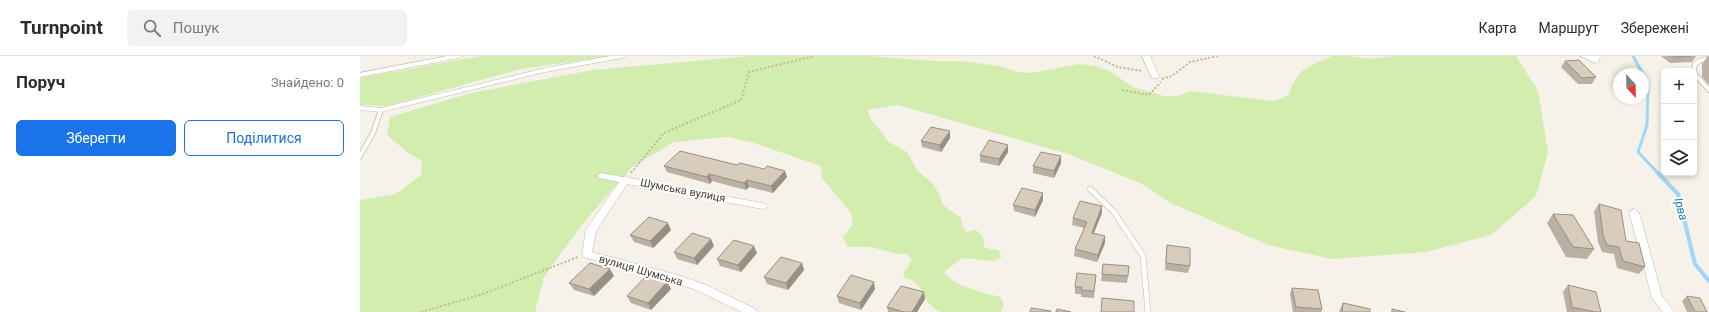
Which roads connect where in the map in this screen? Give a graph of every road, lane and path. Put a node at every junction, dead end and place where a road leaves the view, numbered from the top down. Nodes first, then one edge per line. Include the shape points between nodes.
1 (459, 56) edge
2 (622, 56) edge
3 (814, 56) edge
4 (1094, 56) edge
5 (1146, 56) edge
6 (1218, 56) edge
7 (1584, 56) edge
8 (1596, 56) edge
9 (1709, 59) edge
10 (1694, 68) edge
11 (1154, 74) junction
12 (360, 75) edge
13 (1697, 76) edge
14 (1163, 80) junction
15 (1122, 90) dead end
16 (1709, 90) edge
17 (360, 108) edge
18 (381, 110) junction
19 (360, 156) edge
20 (602, 176) dead end
21 (626, 179) junction
22 (1090, 189) dead end
23 (763, 206) dead end
24 (1634, 212) dead end
25 (587, 254) junction
26 (421, 312) edge
27 (752, 312) edge
28 (1148, 312) edge
29 (1669, 312) edge

1 - 12 street
2 - 18 street via 545,70
3 - 21 path via 749,72 741,100 664,133
4 - 11 path via 1118,68
5 - 11 street
6 - 14 path via 1188,62 1171,77
7 - 8 street via 1595,61
9 - 10 lane via 1701,60 1695,64
11 - 14 path
13 - 16 lane
14 - 15 path via 1149,95
17 - 18 street
18 - 19 lane via 373,133
20 - 21 street, Шумська вулиця
21 - 23 street, Шумська вулиця
21 - 25 street, вулиця Шумська via 591,230
22 - 28 lane via 1114,212 1143,256
24 - 29 street via 1658,298
25 - 26 path via 483,294
25 - 27 street, вулиця Шумська via 674,278 702,288

